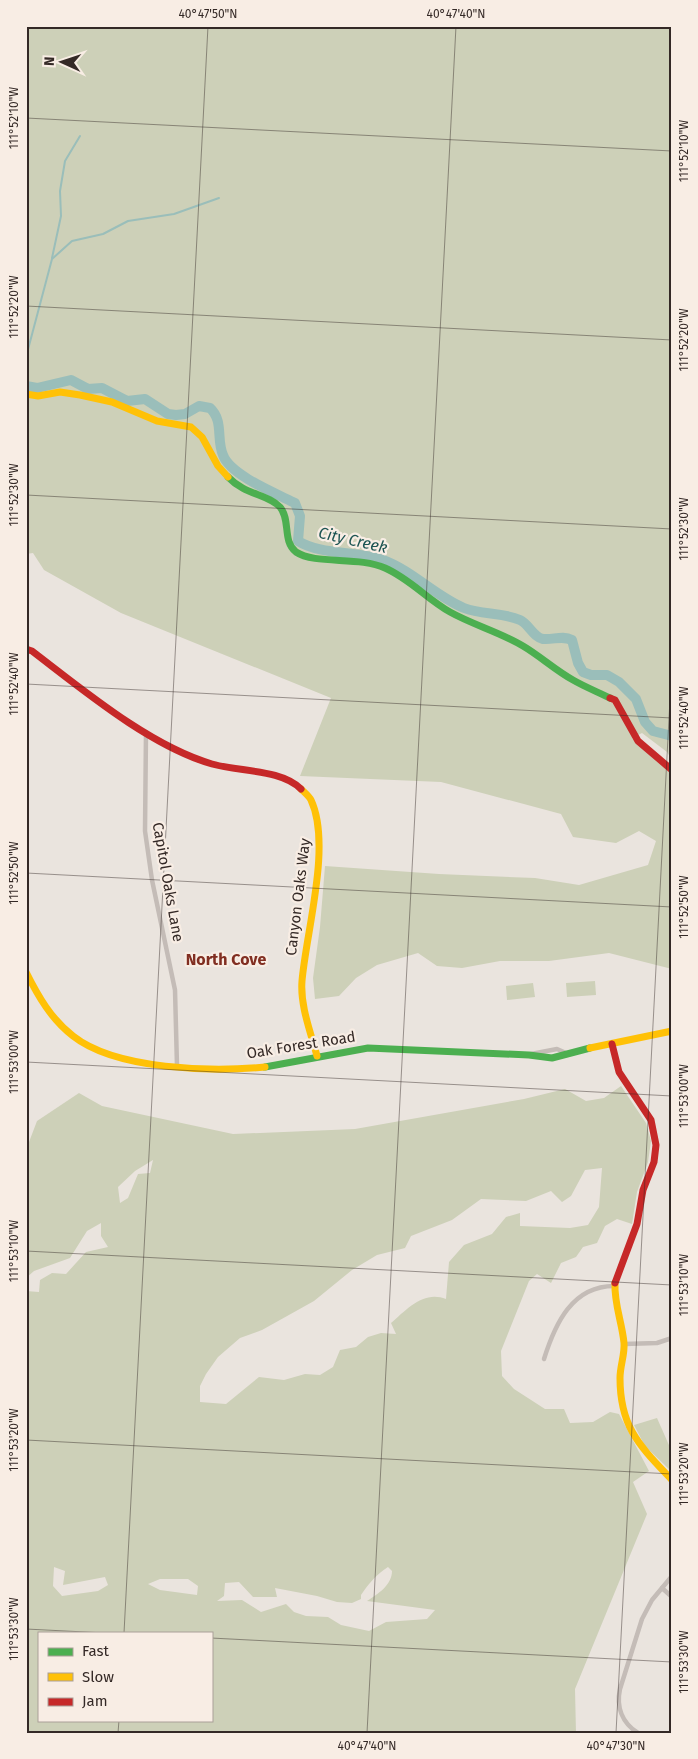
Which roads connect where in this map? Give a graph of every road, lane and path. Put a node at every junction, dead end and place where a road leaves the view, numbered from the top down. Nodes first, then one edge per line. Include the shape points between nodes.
1 (26, 394) edge
2 (26, 649) edge
3 (146, 732) junction
4 (672, 770) edge
5 (26, 972) edge
6 (672, 1031) edge
7 (612, 1044) junction
8 (317, 1056) junction
9 (177, 1066) junction
10 (614, 1286) junction
11 (672, 1338) edge
12 (624, 1344) junction
13 (544, 1358) dead end
14 (672, 1480) edge
15 (672, 1576) edge
16 (662, 1588) junction
17 (672, 1598) edge
18 (638, 1733) edge

1 - 4 street via 74,394 104,400 157,421 191,427 202,436 218,466 236,484 282,508 288,541 296,552 313,558 369,562 394,572 450,612 508,637 573,680 619,704 638,740
2 - 3 street, Canyon Oaks Way
3 - 8 street, Canyon Oaks Way via 205,762 280,775 296,784 311,799 320,832 313,915 302,983
3 - 9 street, Capitol Oaks Lane via 146,840 175,990
5 - 9 street, Oak Forest Road via 40,1001 57,1023 90,1047 140,1062
6 - 7 street, Oak Forest Road
7 - 8 street, Oak Forest Road via 546,1059 529,1055 368,1048
7 - 10 street via 622,1078 651,1120 656,1145 637,1224
8 - 9 street, Oak Forest Road via 253,1068
10 - 12 street
10 - 13 street via 592,1289 569,1308 553,1330
11 - 12 street
12 - 14 street via 620,1390 625,1417 642,1449
15 - 16 street
16 - 17 street
16 - 18 street via 642,1620 619,1694 621,1714

